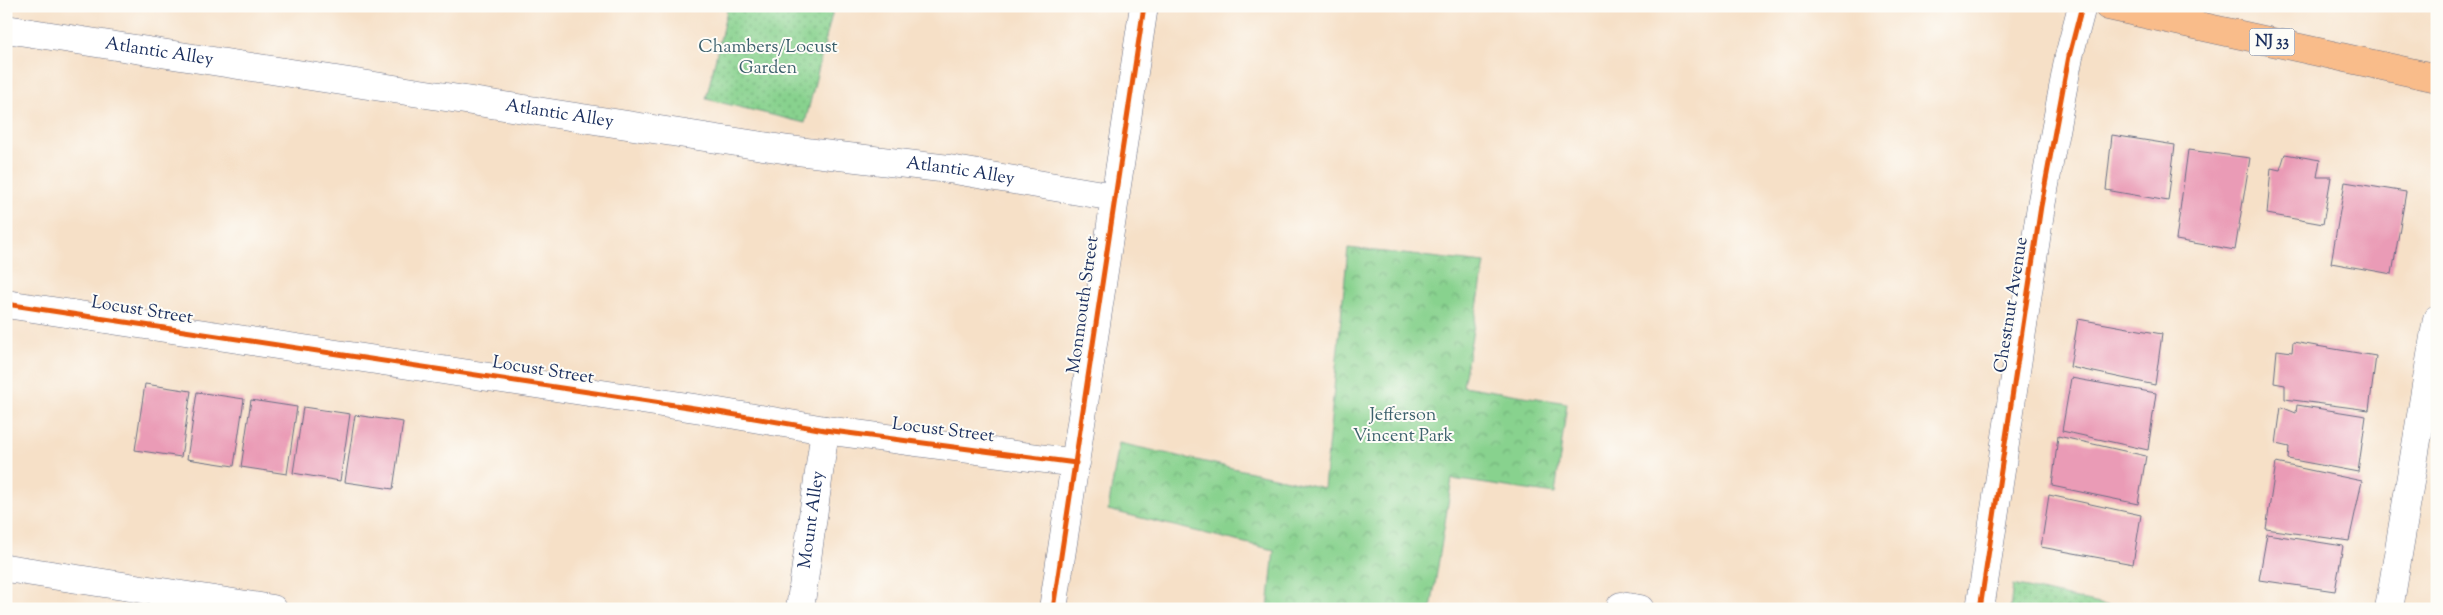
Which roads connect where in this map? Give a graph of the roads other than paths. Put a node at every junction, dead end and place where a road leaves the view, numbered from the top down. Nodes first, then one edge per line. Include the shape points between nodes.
1 (1144, 6) edge
2 (2082, 6) edge
3 (2108, 6) edge
4 (6, 29) edge
5 (2437, 78) edge
6 (1114, 197) junction
7 (6, 304) edge
8 (2437, 319) edge
9 (825, 430) junction
10 (1076, 463) junction
11 (6, 568) edge
12 (273, 609) edge
13 (800, 609) edge
14 (1053, 609) edge
15 (1980, 609) edge
16 (2389, 609) edge

1 - 6 street, Monmouth Street
2 - 15 street, Chestnut Avenue via 2069,56 2042,206
3 - 5 main road, NJ 33
4 - 6 street, Atlantic Alley via 285,74
6 - 10 street, Monmouth Street
7 - 9 street, Locust Street
8 - 16 street
9 - 10 street, Locust Street
9 - 13 street, Mount Alley
10 - 14 street, Monmouth Street
11 - 12 street

